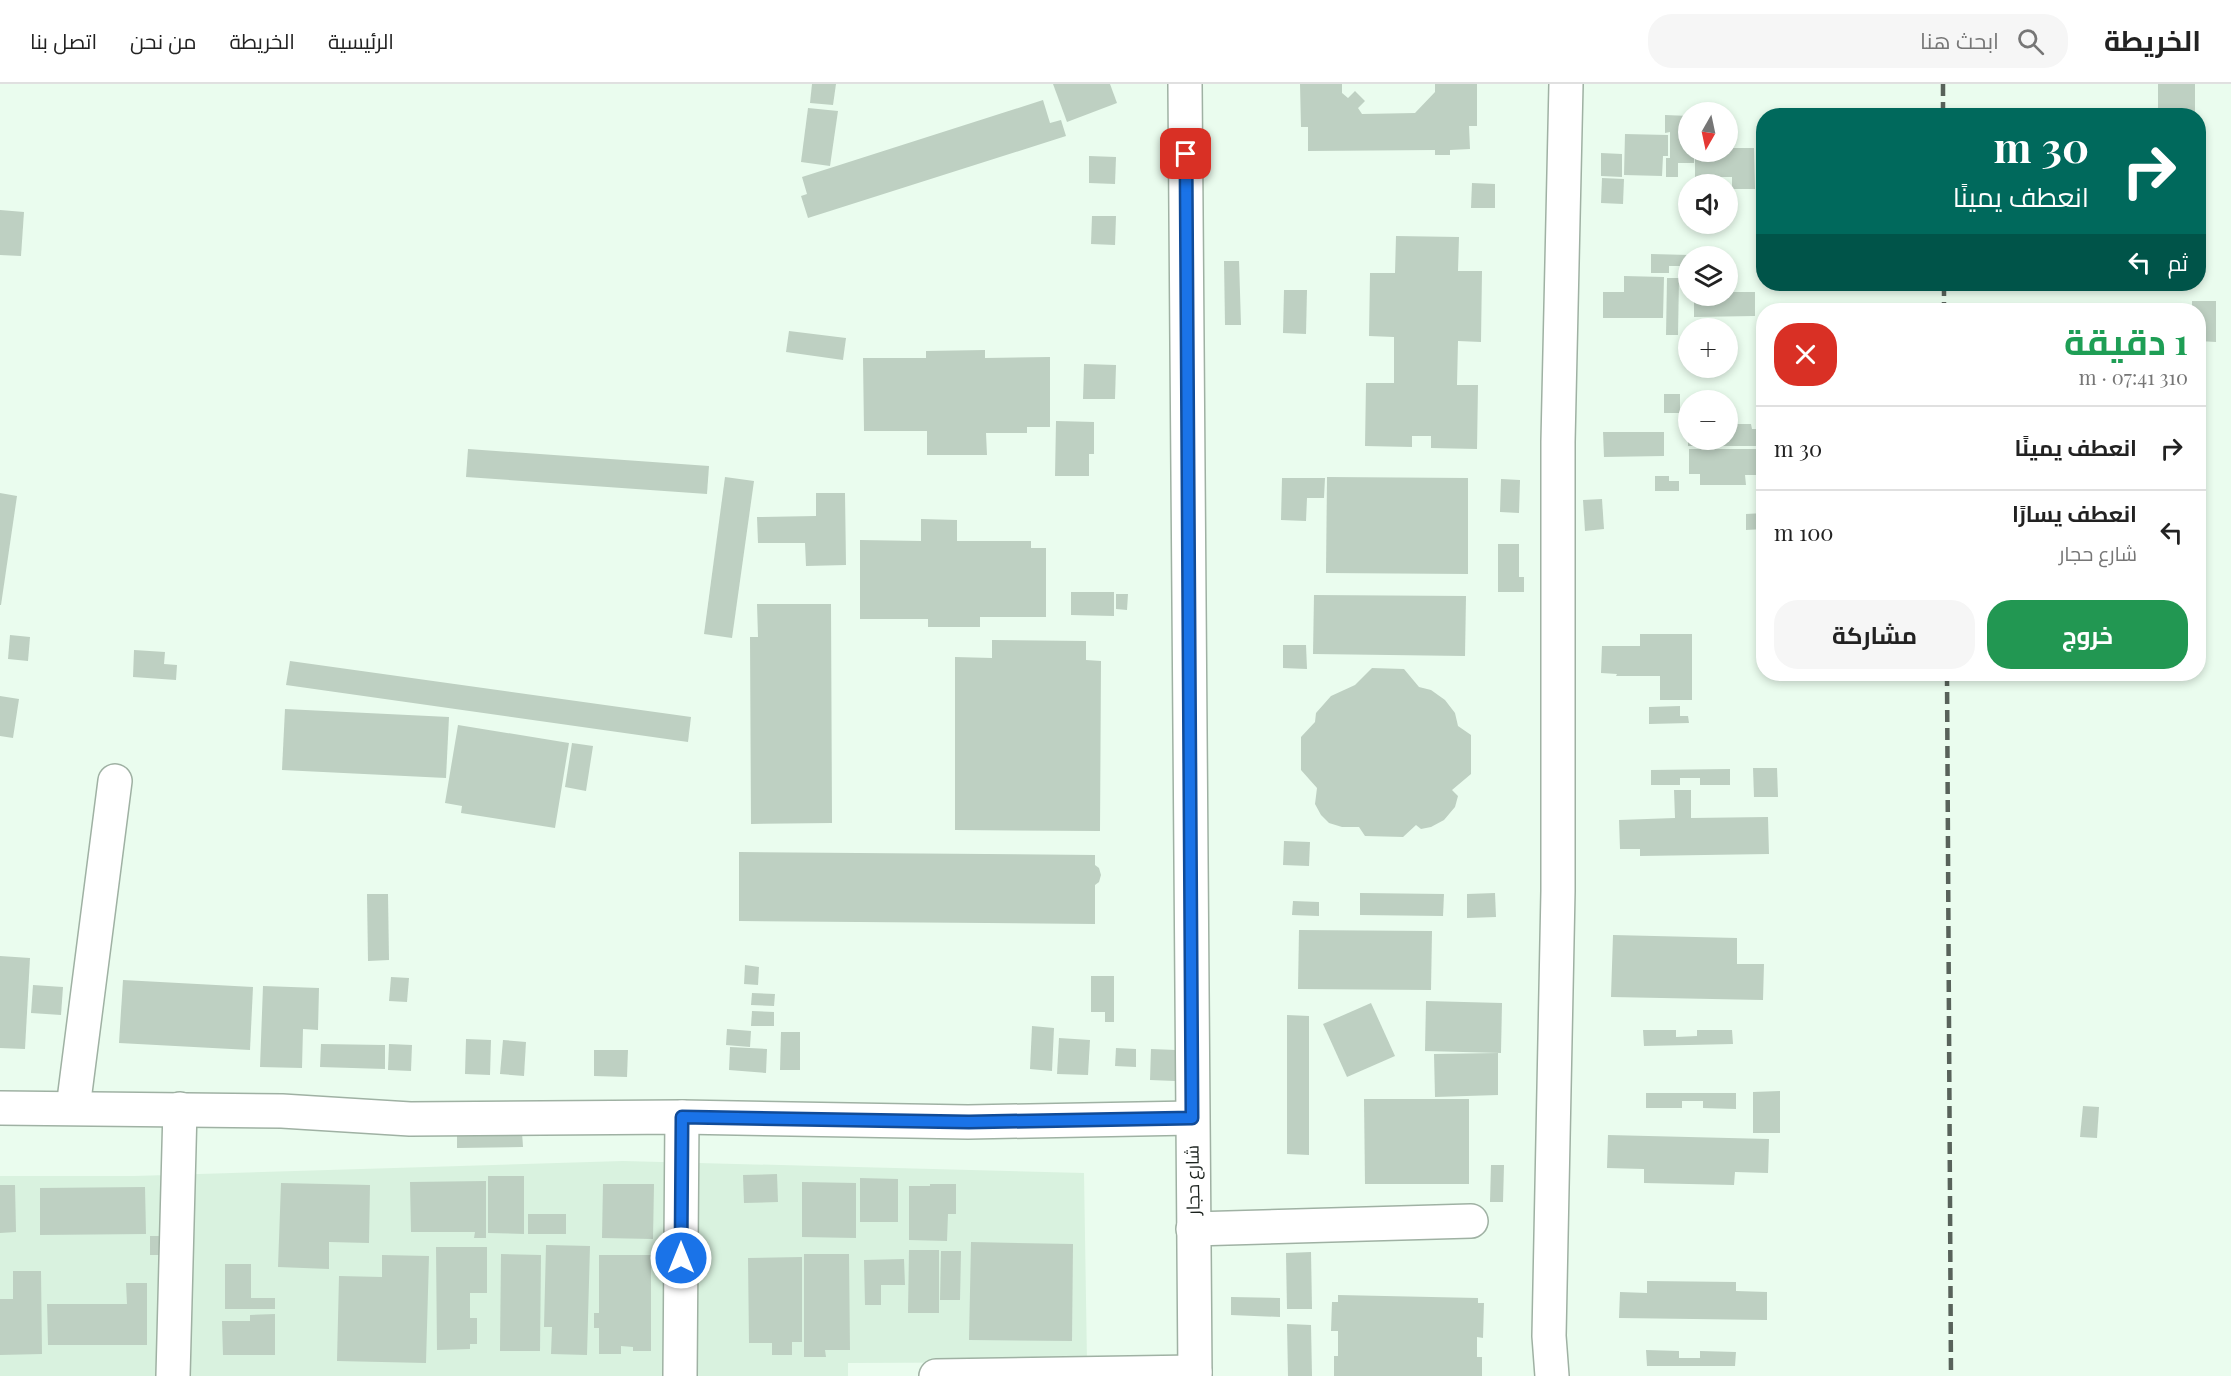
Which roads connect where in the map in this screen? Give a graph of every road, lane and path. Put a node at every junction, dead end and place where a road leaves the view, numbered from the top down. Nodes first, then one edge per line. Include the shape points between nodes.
1 (1185, 84) edge
2 (1566, 84) edge
3 (115, 781) dead end
4 (0, 1108) edge
5 (73, 1108) junction
6 (180, 1109) junction
7 (682, 1117) junction
8 (1192, 1118) junction
9 (1471, 1221) dead end
10 (1193, 1229) junction
11 (1195, 1374) edge
12 (173, 1376) edge
13 (680, 1376) edge
14 (936, 1376) edge
15 (1552, 1376) edge

1 - 8 street, شارع حجار
2 - 15 street via 1558,442 1558,891 1549,1336
3 - 5 street
4 - 5 street
5 - 6 street
6 - 7 street via 410,1119
6 - 12 street
7 - 8 street via 969,1122
7 - 13 street
8 - 10 street, شارع حجار
9 - 10 street
10 - 11 street, شارع حجار
11 - 14 street

